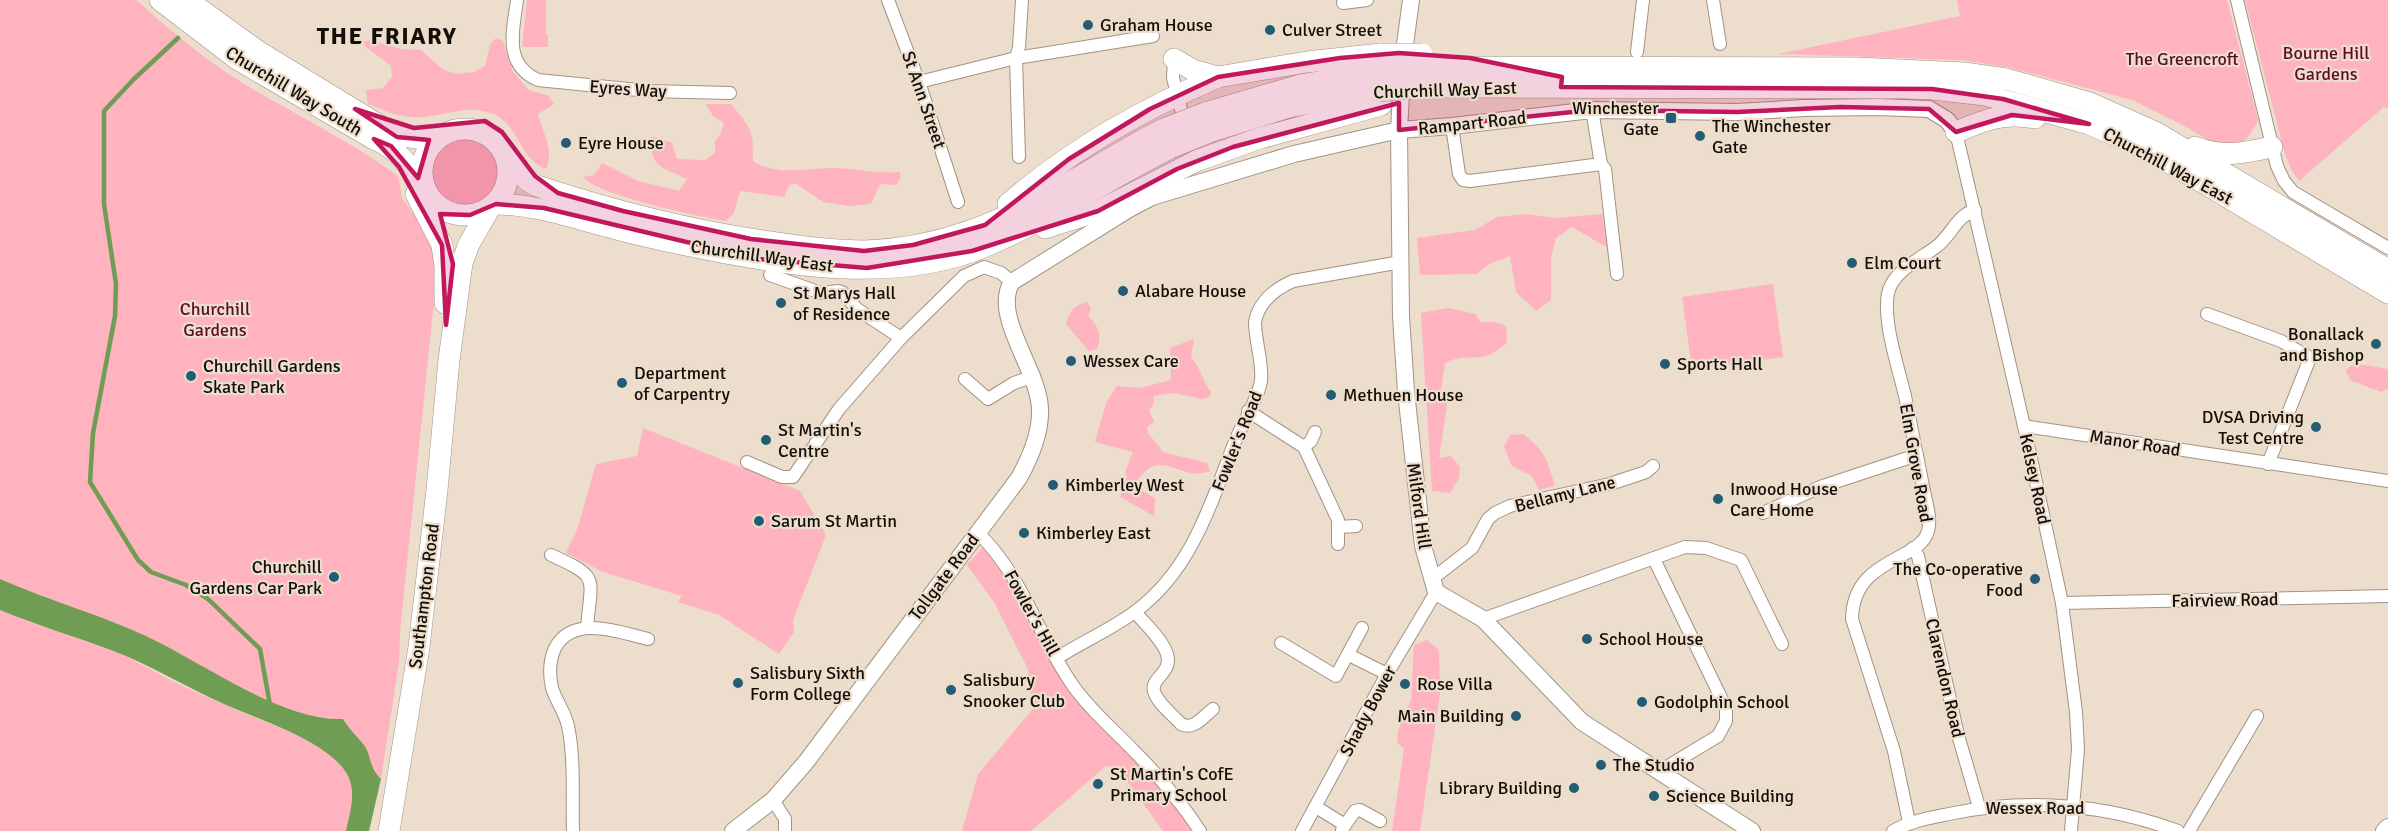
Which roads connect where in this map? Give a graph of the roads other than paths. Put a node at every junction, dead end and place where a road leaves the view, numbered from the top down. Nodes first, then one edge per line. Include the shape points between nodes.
1 (160, 0) edge
2 (187, 0) edge
3 (517, 0) edge
4 (888, 0) edge
5 (1022, 0) edge
6 (1367, 0) edge
7 (1411, 0) edge
8 (1643, 0) edge
9 (1713, 0) edge
10 (2237, 0) edge
11 (1343, 3) dead end
12 (1153, 36) dead end
13 (1720, 44) dead end
14 (1637, 52) dead end
15 (1017, 58) junction
16 (1174, 58) joint
17 (1218, 77) junction
18 (1422, 77) junction
19 (1511, 77) junction
20 (1379, 81) junction
21 (919, 82) junction
22 (730, 93) dead end
23 (1177, 95) junction
24 (355, 109) junction
25 (1592, 110) junction
26 (2089, 124) junction
27 (1452, 126) junction
28 (1398, 130) junction
29 (1956, 132) junction
30 (2155, 132) junction
31 (437, 138) junction
32 (1167, 138) junction
33 (374, 140) junction
34 (2272, 147) junction
35 (1019, 157) dead end
36 (507, 160) junction
37 (1196, 161) junction
38 (1601, 164) junction
39 (424, 185) junction
40 (558, 193) junction
41 (958, 202) dead end
42 (437, 207) junction
43 (492, 207) junction
44 (1975, 210) junction
45 (985, 225) junction
46 (1004, 238) junction
47 (2388, 248) edge
48 (1401, 262) junction
49 (2388, 270) edge
50 (1617, 274) dead end
51 (770, 275) dead end
52 (1012, 282) junction
53 (2388, 293) edge
54 (2207, 314) dead end
55 (446, 325) junction
56 (901, 338) junction
57 (449, 360) junction
58 (1034, 376) junction
59 (965, 379) dead end
60 (1248, 411) junction
61 (2024, 426) junction
62 (1315, 432) dead end
63 (1304, 447) junction
64 (1917, 455) junction
65 (747, 462) dead end
66 (2268, 464) junction
67 (1653, 466) dead end
68 (2388, 481) edge
69 (1763, 513) dead end
70 (1356, 526) dead end
71 (1338, 527) junction
72 (977, 532) junction
73 (1338, 544) dead end
74 (1913, 548) junction
75 (551, 555) dead end
76 (1654, 558) junction
77 (1434, 585) junction
78 (2388, 596) edge
79 (2062, 603) junction
80 (1135, 612) junction
81 (1483, 620) junction
82 (587, 628) junction
83 (1362, 628) dead end
84 (648, 639) dead end
85 (1281, 643) dead end
86 (1782, 644) dead end
87 (1349, 655) junction
88 (1057, 658) junction
89 (1387, 674) junction
90 (1213, 708) dead end
91 (2257, 716) dead end
92 (1660, 771) junction
93 (773, 800) junction
94 (2073, 806) junction
95 (1316, 807) junction
96 (1979, 807) junction
97 (1380, 821) dead end
98 (1909, 822) junction
99 (2388, 826) edge
100 (1343, 828) edge
101 (389, 831) edge
102 (573, 831) edge
103 (733, 831) edge
104 (785, 831) edge
105 (1200, 831) edge
106 (1302, 831) edge
107 (1752, 831) edge
108 (1893, 831) edge
109 (2071, 831) edge
110 (2178, 831) edge
111 (2189, 831) edge
112 (2384, 831) edge

1 - 33 highway, Churchill Way South via 237,59
2 - 24 highway, Churchill Way South via 259,52
3 - 22 street, Eyres Way via 512,43 518,64 527,75 550,82 637,90
4 - 21 street, St Ann Street
5 - 15 street
6 - 11 street
7 - 28 street, Milford Hill via 1402,59
8 - 14 street
9 - 13 street
10 - 34 street
12 - 15 street
15 - 21 street
15 - 35 street
16 - 17 highway via 1193,70
16 - 23 street
17 - 20 highway via 1296,63
17 - 23 highway
18 - 19 highway, Churchill Way East
18 - 19 highway via 1470,58
18 - 20 highway, Churchill Way East, bridge
18 - 20 highway, bridge
19 - 26 highway, Churchill Way East via 1932,89 2003,99
19 - 30 highway, Churchill Way East via 1857,69 1964,73 2006,79 2073,98
20 - 32 highway, Churchill Way East, bridge via 1288,107 1209,122
20 - 37 highway via 1260,138
21 - 41 street, St Ann Street
23 - 37 street
23 - 45 highway via 1069,159
24 - 31 highway, Churchill Way South via 402,136
24 - 40 highway via 414,128 462,120 485,121 502,132 535,176
25 - 27 street, Rampart Road
25 - 29 street, Rampart Road via 1920,108 1941,116
25 - 38 street
26 - 29 highway via 2012,115 1987,119
26 - 53 highway, Churchill Way East via 2177,167
27 - 28 street, Rampart Road
27 - 38 street via 1462,180
28 - 48 street, Milford Hill
28 - 52 street, Rampart Road via 1294,154 1152,197
29 - 44 street, Kelsey Road
30 - 34 highway via 2220,154
30 - 49 highway, Churchill Way East
31 - 36 highway via 456,130 478,130 496,141
31 - 39 highway via 423,160
32 - 45 highway, Churchill Way East
32 - 46 highway, Churchill Way East
33 - 39 highway, Churchill Way South via 393,149
33 - 55 highway via 399,167 442,245
34 - 47 street via 2280,174 2294,192
36 - 40 highway, Churchill Way East via 528,181
36 - 43 highway via 508,182
37 - 46 highway via 1098,211
38 - 50 street via 1605,170
39 - 42 highway
40 - 45 highway, Churchill Way East via 707,231 835,250 913,245
42 - 43 highway via 457,214
42 - 55 highway, Southampton Road via 453,264
43 - 46 highway, Churchill Way East via 529,205 673,242 810,266 867,268 925,262 972,251
43 - 57 highway, Southampton Road via 462,263
44 - 61 street, Kelsey Road
44 - 64 street, Elm Grove Road via 1958,220 1947,238 1902,271 1887,296 1890,329
48 - 60 street, Fowler's Road via 1309,278 1281,286 1272,293 1256,314 1261,380
48 - 77 street, Milford Hill via 1408,416 1423,546
51 - 56 street via 816,292 842,292 857,309
52 - 56 street via 992,268 976,269 952,287
52 - 58 street, Tollgate Road via 1006,310
54 - 66 street via 2281,340 2310,358
55 - 57 highway, Southampton Road
56 - 65 street via 839,409 793,477 782,477
57 - 101 highway, Southampton Road via 419,647
58 - 59 street via 988,399
58 - 72 street, Tollgate Road via 1040,411 1029,461
60 - 63 street
60 - 80 street, Fowler's Road via 1187,555 1166,584
61 - 66 street, Manor Road
61 - 79 street, Kelsey Road
62 - 63 street
63 - 71 street
64 - 69 street via 1820,487
64 - 74 street, Elm Grove Road via 1928,531
66 - 68 street, Manor Road
67 - 77 street, Bellamy Lane via 1610,484 1510,506 1495,513 1472,548
70 - 71 street
71 - 73 street
72 - 88 street, Fowler's Hill via 1002,559
72 - 93 street, Tollgate Road via 806,762
74 - 96 street, Clarendon Road
74 - 98 street, Elm Grove Road via 1865,581 1856,594 1852,611 1894,751
75 - 82 street via 582,569 588,576 591,590
76 - 81 street
76 - 86 street via 1685,547 1706,548 1742,560
76 - 92 street via 1726,708 1726,722 1718,736
77 - 81 street
77 - 89 street, Shady Bower
78 - 79 street, Fairview Road
79 - 94 street, Kelsey Road via 2076,712 2078,749
80 - 88 street, Fowler's Road
80 - 90 street via 1167,654 1164,672 1154,682 1155,695 1186,727
81 - 92 street via 1582,722
82 - 84 street
82 - 102 street via 565,636 551,657 549,670 554,694 568,724
83 - 87 street
85 - 87 street via 1336,676
87 - 89 street
88 - 105 street, Fowler's Hill via 1089,708 1163,782
89 - 95 street, Shady Bower
91 - 111 street
92 - 107 street
93 - 103 street, Tollgate Road
93 - 104 street via 785,819
94 - 96 street, Wessex Road
94 - 109 street, Kelsey Road
94 - 110 street, Wessex Road via 2113,812
95 - 100 street
95 - 106 street, Shady Bower
96 - 98 street, Wessex Road
97 - 100 street via 1360,810
98 - 108 street, Wessex Road
99 - 112 street

